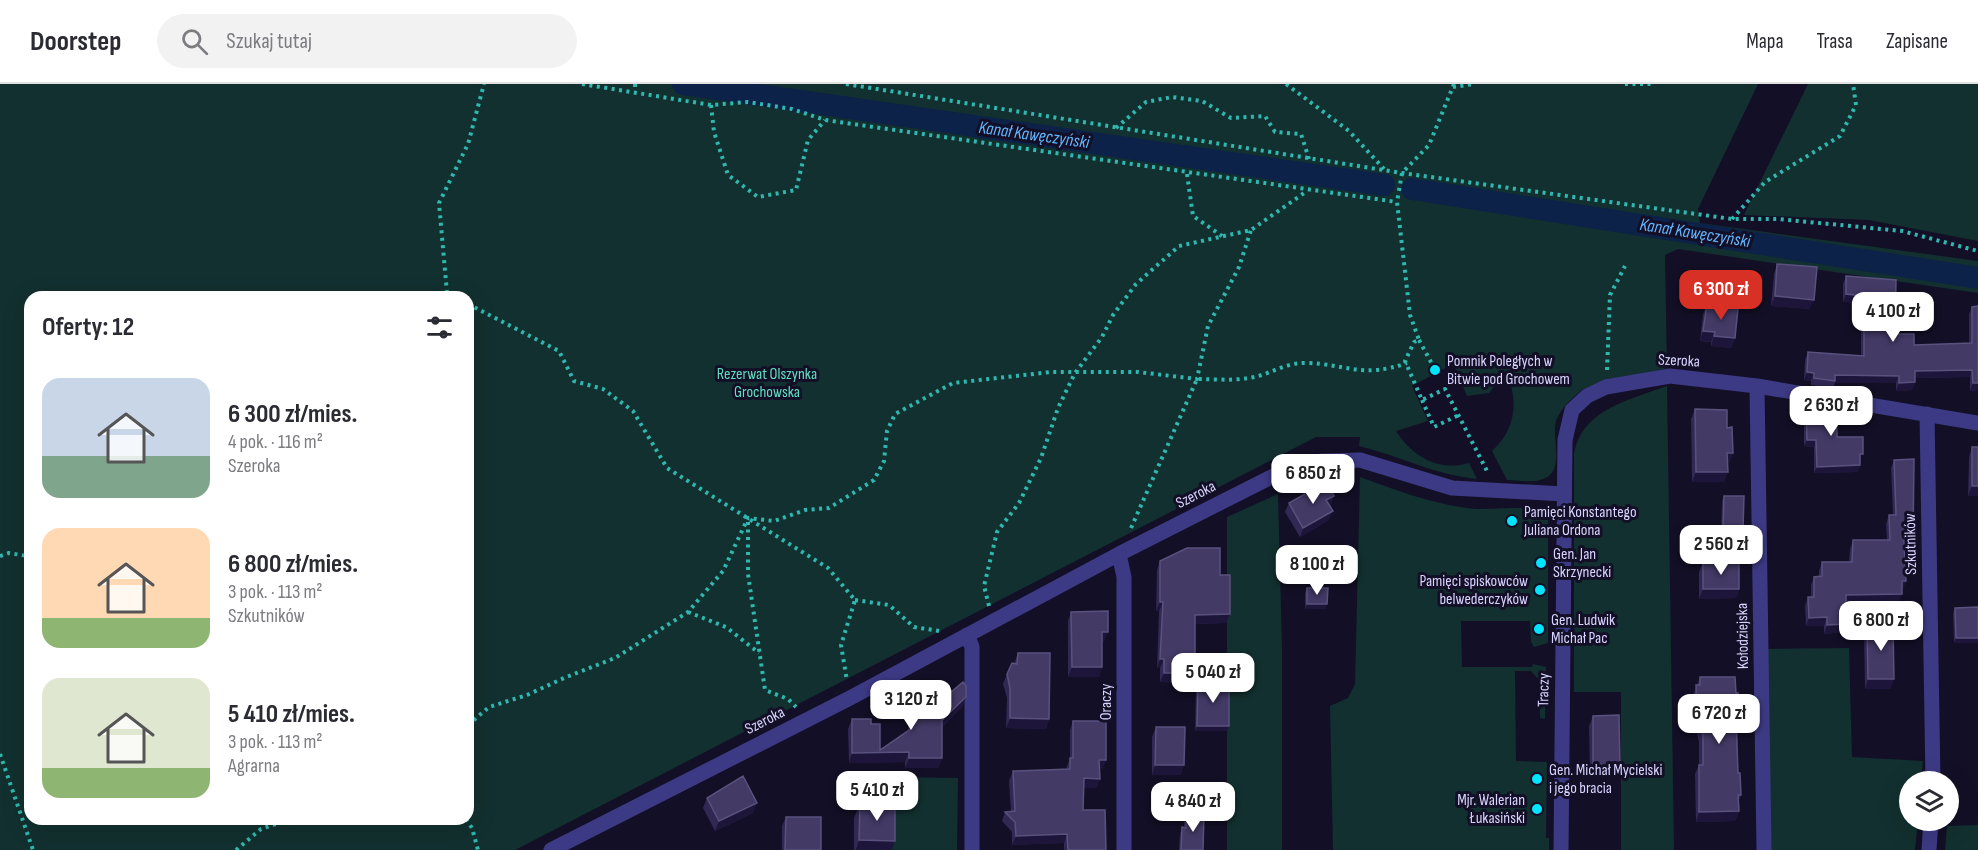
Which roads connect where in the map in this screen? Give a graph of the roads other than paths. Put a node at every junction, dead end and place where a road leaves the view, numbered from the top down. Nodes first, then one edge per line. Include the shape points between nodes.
1 (1757, 386) junction
2 (1927, 414) junction
3 (1978, 423) edge
4 (1564, 494) junction
5 (1119, 554) junction
6 (967, 635) junction
7 (1933, 771) edge
8 (1930, 831) edge
9 (551, 850) edge
10 (972, 850) edge
11 (1124, 850) edge
12 (1561, 850) edge
13 (1764, 850) edge
14 (1929, 850) edge

1 - 2 street, Szeroka
1 - 4 street, Szeroka via 1670,376 1606,387 1587,396 1572,410 1565,440
1 - 13 street, Kołodziejska
2 - 3 street, Szeroka
2 - 7 street, Szkutników
4 - 5 street, Szeroka via 1452,488 1371,462 1320,461 1281,472
4 - 12 street, Traczy
5 - 6 street, Szeroka
5 - 11 street, Oraczy via 1124,577
6 - 9 street, Szeroka
6 - 10 street via 972,647
8 - 14 street

